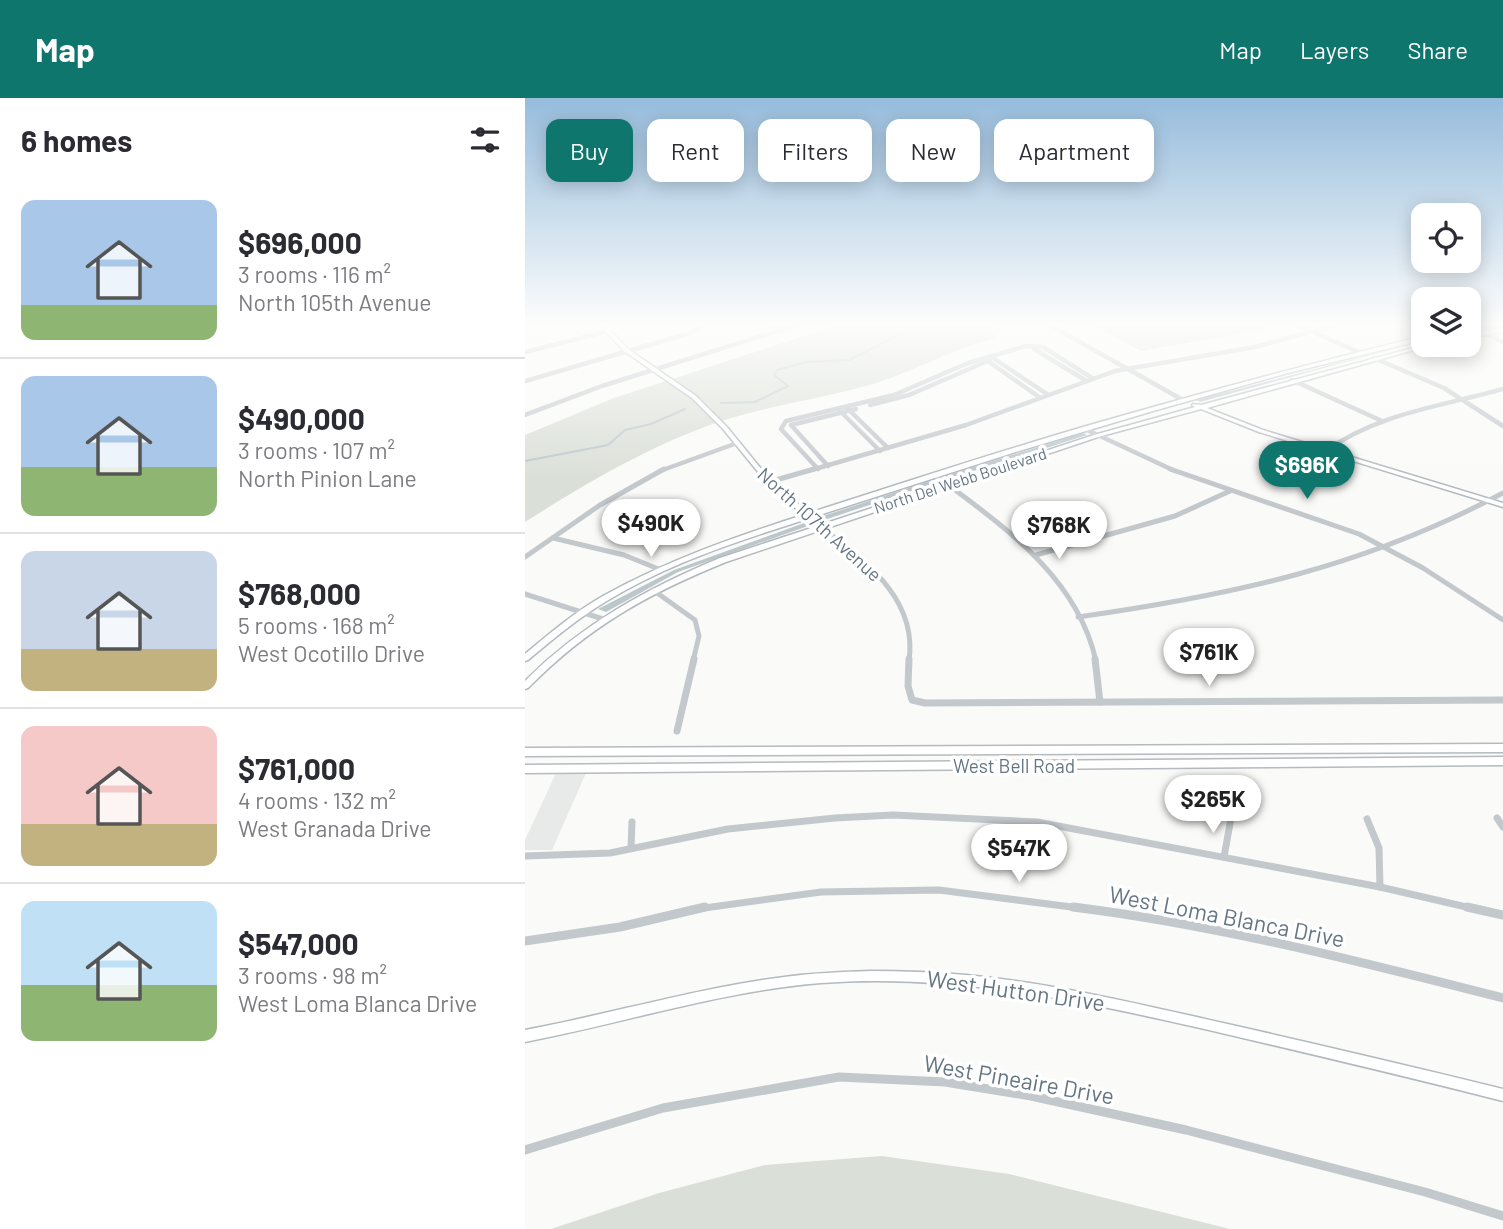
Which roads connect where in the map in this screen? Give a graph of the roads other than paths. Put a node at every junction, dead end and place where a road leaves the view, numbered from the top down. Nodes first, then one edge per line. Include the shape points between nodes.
1 (542, 376) edge
2 (635, 376) edge
3 (665, 376) edge
4 (951, 376) edge
5 (1012, 376) edge
6 (1018, 376) edge
7 (1078, 376) edge
8 (1088, 376) edge
9 (1100, 376) edge
10 (1140, 376) edge
11 (1275, 376) edge
12 (1308, 376) edge
13 (1418, 376) edge
14 (1092, 378) junction
15 (1085, 380) junction
16 (1292, 380) junction
17 (525, 381) edge
18 (1503, 389) edge
19 (1047, 394) junction
20 (1039, 397) junction
21 (1183, 400) junction
22 (1465, 401) junction
23 (1197, 406) junction
24 (848, 408) junction
25 (838, 410) junction
26 (525, 415) edge
27 (1382, 421) junction
28 (1503, 426) edge
29 (1085, 429) junction
30 (1096, 436) junction
31 (737, 443) junction
32 (888, 448) junction
33 (1326, 450) junction
34 (880, 451) junction
35 (828, 466) junction
36 (818, 469) junction
37 (935, 475) junction
38 (769, 482) junction
39 (946, 484) junction
40 (1230, 491) junction
41 (1503, 493) edge
42 (1491, 500) junction
43 (1503, 505) edge
44 (808, 516) junction
45 (820, 526) junction
46 (552, 537) junction
47 (1389, 548) junction
48 (1036, 555) junction
49 (525, 557) edge
50 (661, 570) junction
51 (653, 590) junction
52 (525, 594) edge
53 (584, 612) junction
54 (1078, 617) junction
55 (603, 619) junction
56 (1503, 620) edge
57 (534, 650) junction
58 (560, 652) junction
59 (525, 658) edge
60 (525, 686) edge
61 (1503, 700) edge
62 (1100, 702) junction
63 (677, 731) dead end
64 (1503, 748) edge
65 (525, 752) edge
66 (1503, 761) edge
67 (525, 769) edge
68 (1231, 818) dead end
69 (1497, 818) dead end
70 (1367, 819) dead end
71 (632, 822) dead end
72 (1503, 827) edge
73 (631, 848) junction
74 (525, 856) edge
75 (1224, 858) junction
76 (1380, 887) junction
77 (1503, 915) edge
78 (525, 941) edge
79 (1503, 998) edge
80 (525, 1036) edge
81 (1503, 1095) edge
82 (525, 1150) edge
83 (1503, 1216) edge

1 - 17 street
2 - 26 street
3 - 31 street, North 107th Avenue via 694,397
4 - 24 street via 908,396
5 - 20 street
6 - 19 street
7 - 15 street
8 - 14 street
9 - 14 street
10 - 21 street
11 - 21 street, North Del Webb Boulevard
12 - 16 street, North Del Webb Boulevard
13 - 22 street
14 - 15 street
15 - 19 street
16 - 23 street, North Del Webb Boulevard
16 - 27 street
18 - 22 street
19 - 20 street
20 - 32 street
21 - 23 street
21 - 29 street, North Del Webb Boulevard
22 - 27 street
22 - 28 street
23 - 30 street, North Del Webb Boulevard
23 - 33 street
24 - 25 street
24 - 32 street
25 - 34 street
25 - 35 street via 791,425
25 - 36 street via 791,418 781,426
27 - 33 street via 1349,434
29 - 30 street
29 - 37 street, North Del Webb Boulevard
30 - 39 street, North Del Webb Boulevard
30 - 40 street via 1151,463
31 - 38 street, North 107th Avenue
31 - 46 street via 673,463
32 - 34 street
33 - 42 street
34 - 35 street
35 - 36 street
36 - 38 street
37 - 39 street
37 - 44 street, North Del Webb Boulevard
38 - 44 street, North 107th Avenue
39 - 45 street, North Del Webb Boulevard
39 - 48 street via 1004,524
40 - 47 street via 1334,524
40 - 48 street via 1175,516
41 - 42 street
42 - 43 street
42 - 47 street
44 - 45 street, North 107th Avenue
44 - 50 street, North Del Webb Boulevard
45 - 51 street, North Del Webb Boulevard
45 - 62 street, North 107th Avenue via 879,576 901,606 911,638 907,691 912,700
46 - 49 street
46 - 50 street via 624,555
47 - 54 street via 1240,592
47 - 56 street
48 - 54 street
50 - 53 street, North Del Webb Boulevard
51 - 55 street, North Del Webb Boulevard
51 - 63 street via 695,620 699,636
52 - 53 street
53 - 55 street
53 - 57 street, North Del Webb Boulevard
54 - 62 street via 1094,656
55 - 58 street, North Del Webb Boulevard
57 - 58 street
57 - 59 street, North Del Webb Boulevard
58 - 60 street, North Del Webb Boulevard
61 - 62 street
64 - 65 main road, West Bell Road
66 - 67 main road, West Bell Road
68 - 75 street
69 - 72 street
70 - 76 street via 1379,848
71 - 73 street
73 - 74 street
73 - 75 street via 728,829 893,815 1037,822
75 - 76 street
76 - 77 street
78 - 79 street, West Loma Blanca Drive via 620,927 708,906 821,892 939,890 1123,913 1374,965
80 - 81 street, West Hutton Drive via 741,988 820,978 913,975 1101,1002
82 - 83 street, West Pineaire Drive via 663,1108 748,1091 839,1077 945,1082 1186,1130

